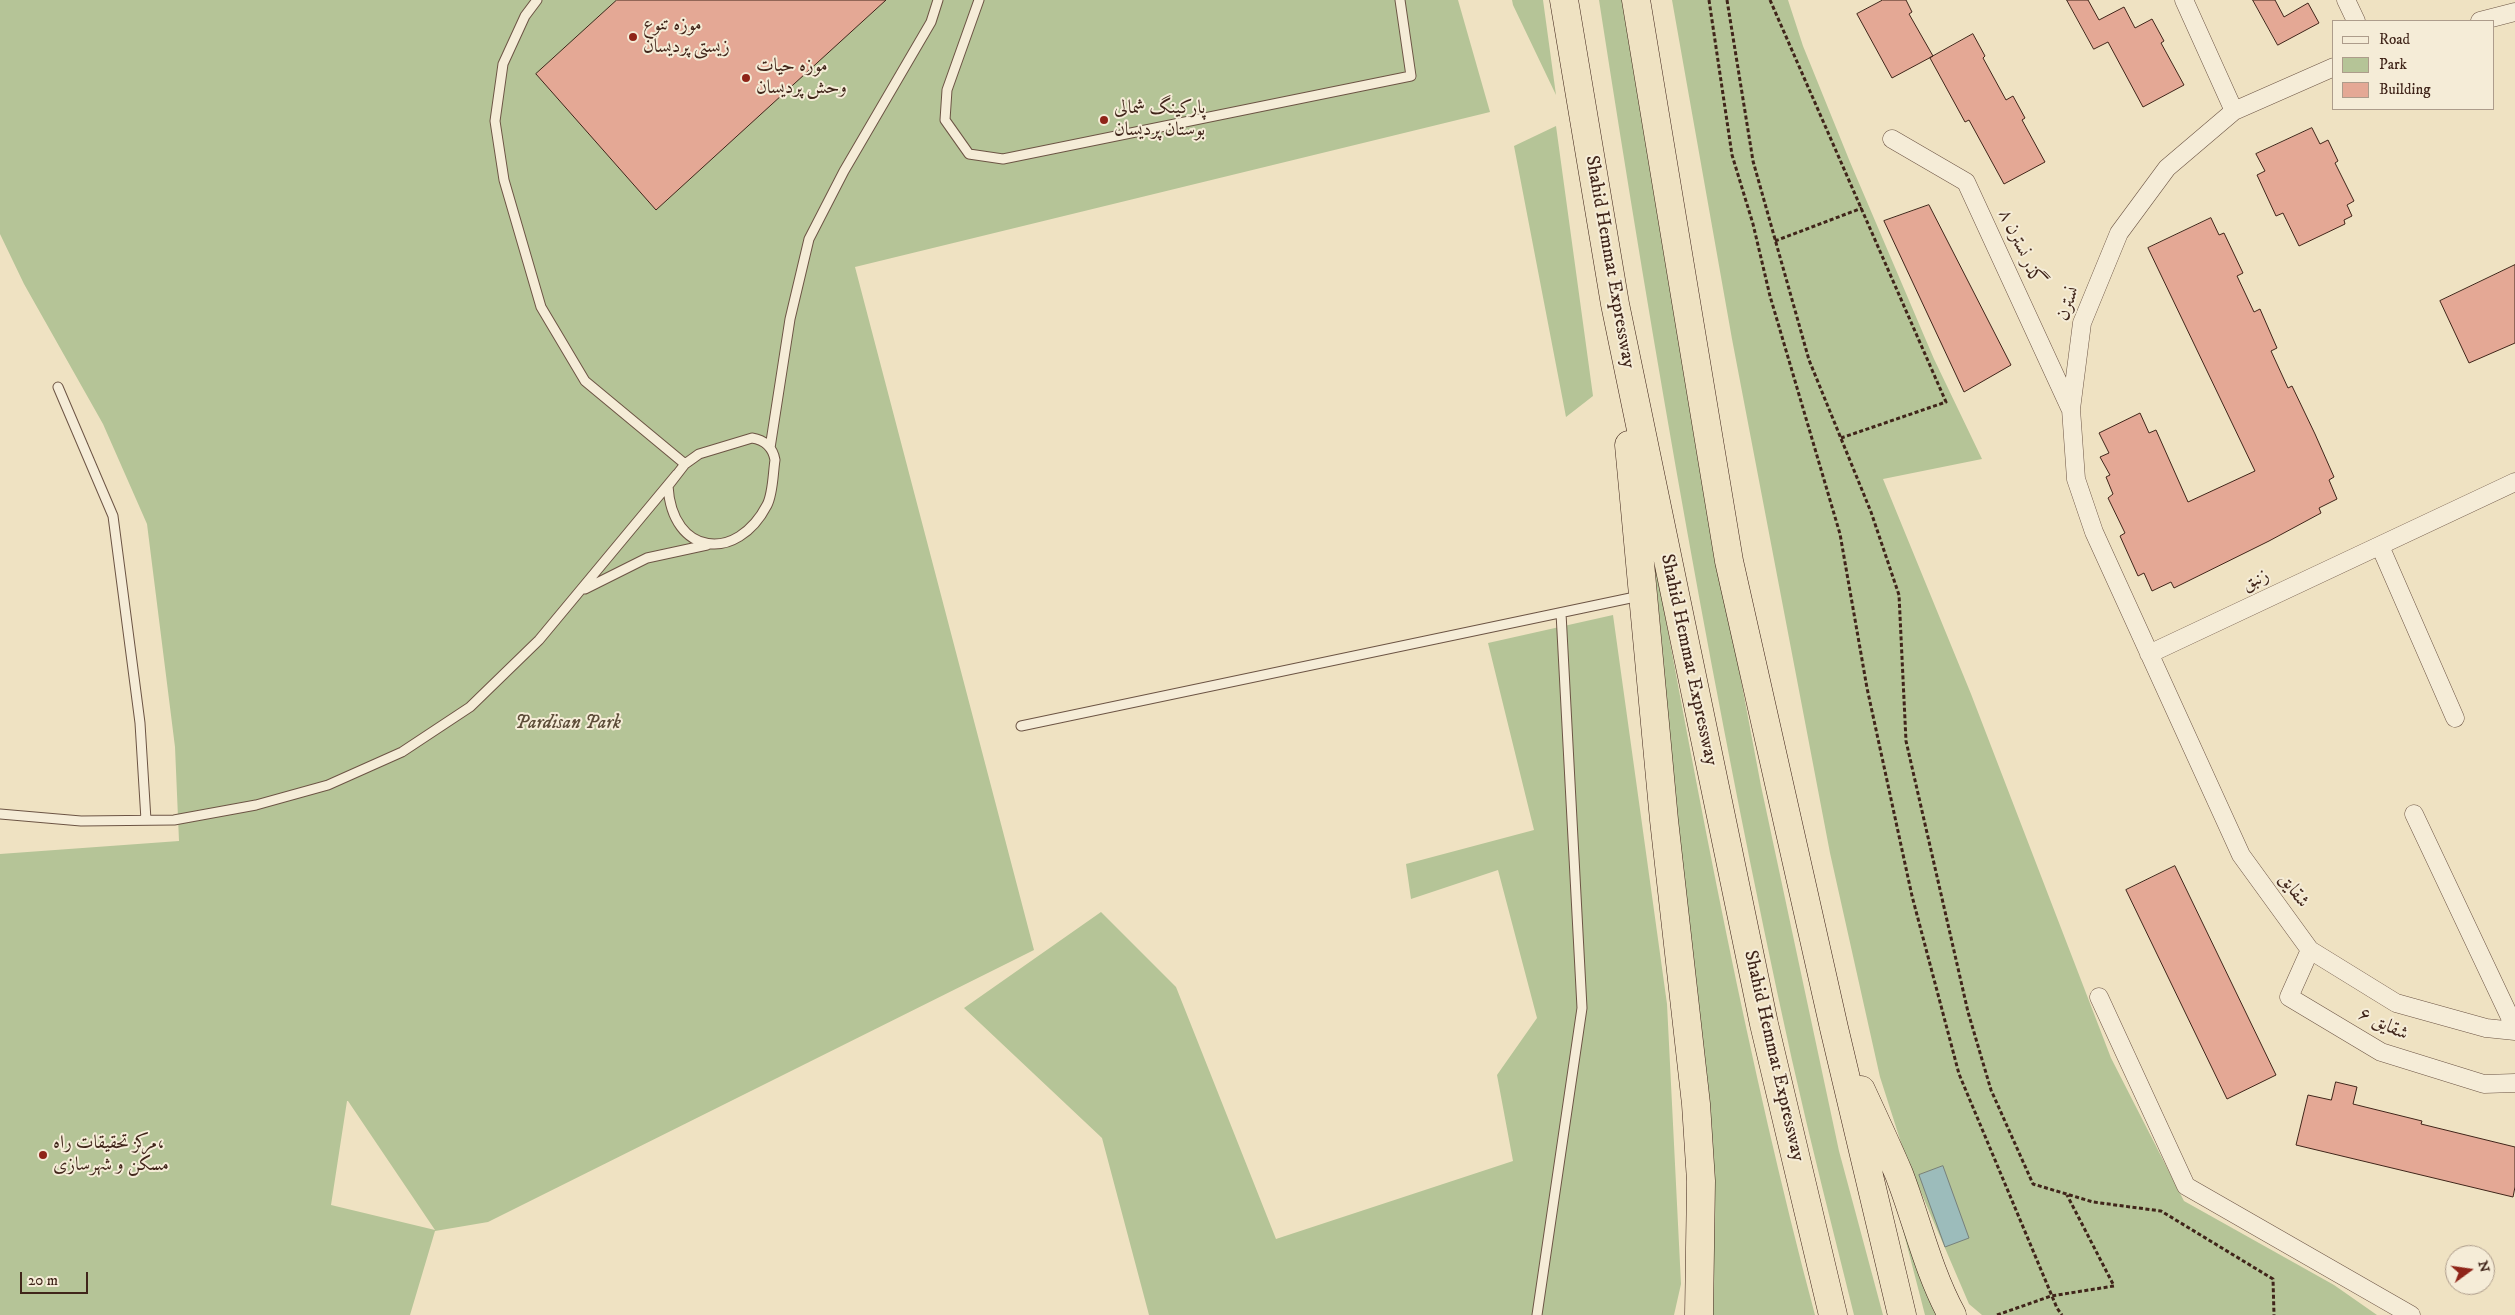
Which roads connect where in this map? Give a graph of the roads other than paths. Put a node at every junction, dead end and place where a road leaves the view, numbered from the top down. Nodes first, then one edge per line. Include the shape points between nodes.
1 (537, 0) edge
2 (938, 0) edge
3 (979, 0) edge
4 (1400, 0) edge
5 (1564, 0) edge
6 (1636, 0) edge
7 (2184, 0) edge
8 (2346, 0) edge
9 (2513, 0) edge
10 (2515, 4) edge
11 (2515, 12) edge
12 (2356, 20) edge
13 (2484, 20) edge
14 (2332, 68) edge
15 (2234, 110) junction
16 (1892, 140) dead end
17 (1615, 304) junction
18 (58, 387) dead end
19 (2071, 409) junction
20 (770, 448) junction
21 (685, 464) junction
22 (677, 474) junction
23 (2515, 482) edge
24 (706, 545) junction
25 (2380, 546) junction
26 (582, 591) junction
27 (1643, 595) junction
28 (1561, 613) junction
29 (2149, 654) junction
30 (2455, 718) dead end
31 (1021, 726) dead end
32 (0, 814) edge
33 (2414, 814) dead end
34 (146, 820) junction
35 (2310, 950) junction
36 (2099, 997) dead end
37 (1834, 1028) junction
38 (2515, 1030) edge
39 (2515, 1083) edge
40 (1537, 1315) edge
41 (1699, 1315) edge
42 (1833, 1315) edge
43 (1902, 1315) edge
44 (1952, 1315) edge
45 (2411, 1315) edge

1 - 21 lane via 503,64 495,121 504,180 541,307 585,381
2 - 20 lane via 931,22 844,171 810,239 790,319
3 - 4 lane via 947,90 945,120 969,154 1003,159 1411,76
5 - 17 highway, Shahid Hemmat Expressway
6 - 37 highway via 1730,561
7 - 15 street
8 - 12 street
9 - 10 street
11 - 13 street
14 - 15 street, نسترن
15 - 19 street, نسترن via 2167,168 2119,233 2082,323
16 - 19 street, گذر نسترن ۸ via 1966,182
17 - 27 highway
17 - 42 highway, Shahid Hemmat Expressway via 1764,1024
18 - 34 lane via 113,516 140,723
19 - 29 street, نسترن via 2076,479 2094,532
20 - 21 lane via 766,442 752,438 699,454
20 - 24 lane via 775,460 768,505 742,537
21 - 22 lane
22 - 24 lane via 668,486 669,505 683,530
22 - 26 lane
23 - 25 street, زنبق
24 - 26 lane via 647,558
25 - 29 street, زنبق
25 - 30 street
26 - 34 lane via 539,640 470,707 402,752 328,785 256,805 174,820
27 - 28 lane
27 - 41 highway via 1696,1104 1701,1181
28 - 31 lane
28 - 40 lane via 1582,1008
29 - 35 street, شقایق via 2241,855
32 - 34 lane via 81,821
33 - 38 street
35 - 38 street, شقایق via 2396,1003 2486,1028
35 - 39 street, شقایق ۶ via 2289,997 2382,1052 2484,1084
36 - 45 street via 2186,1186
37 - 43 highway
37 - 44 highway via 1899,1175 1922,1245

